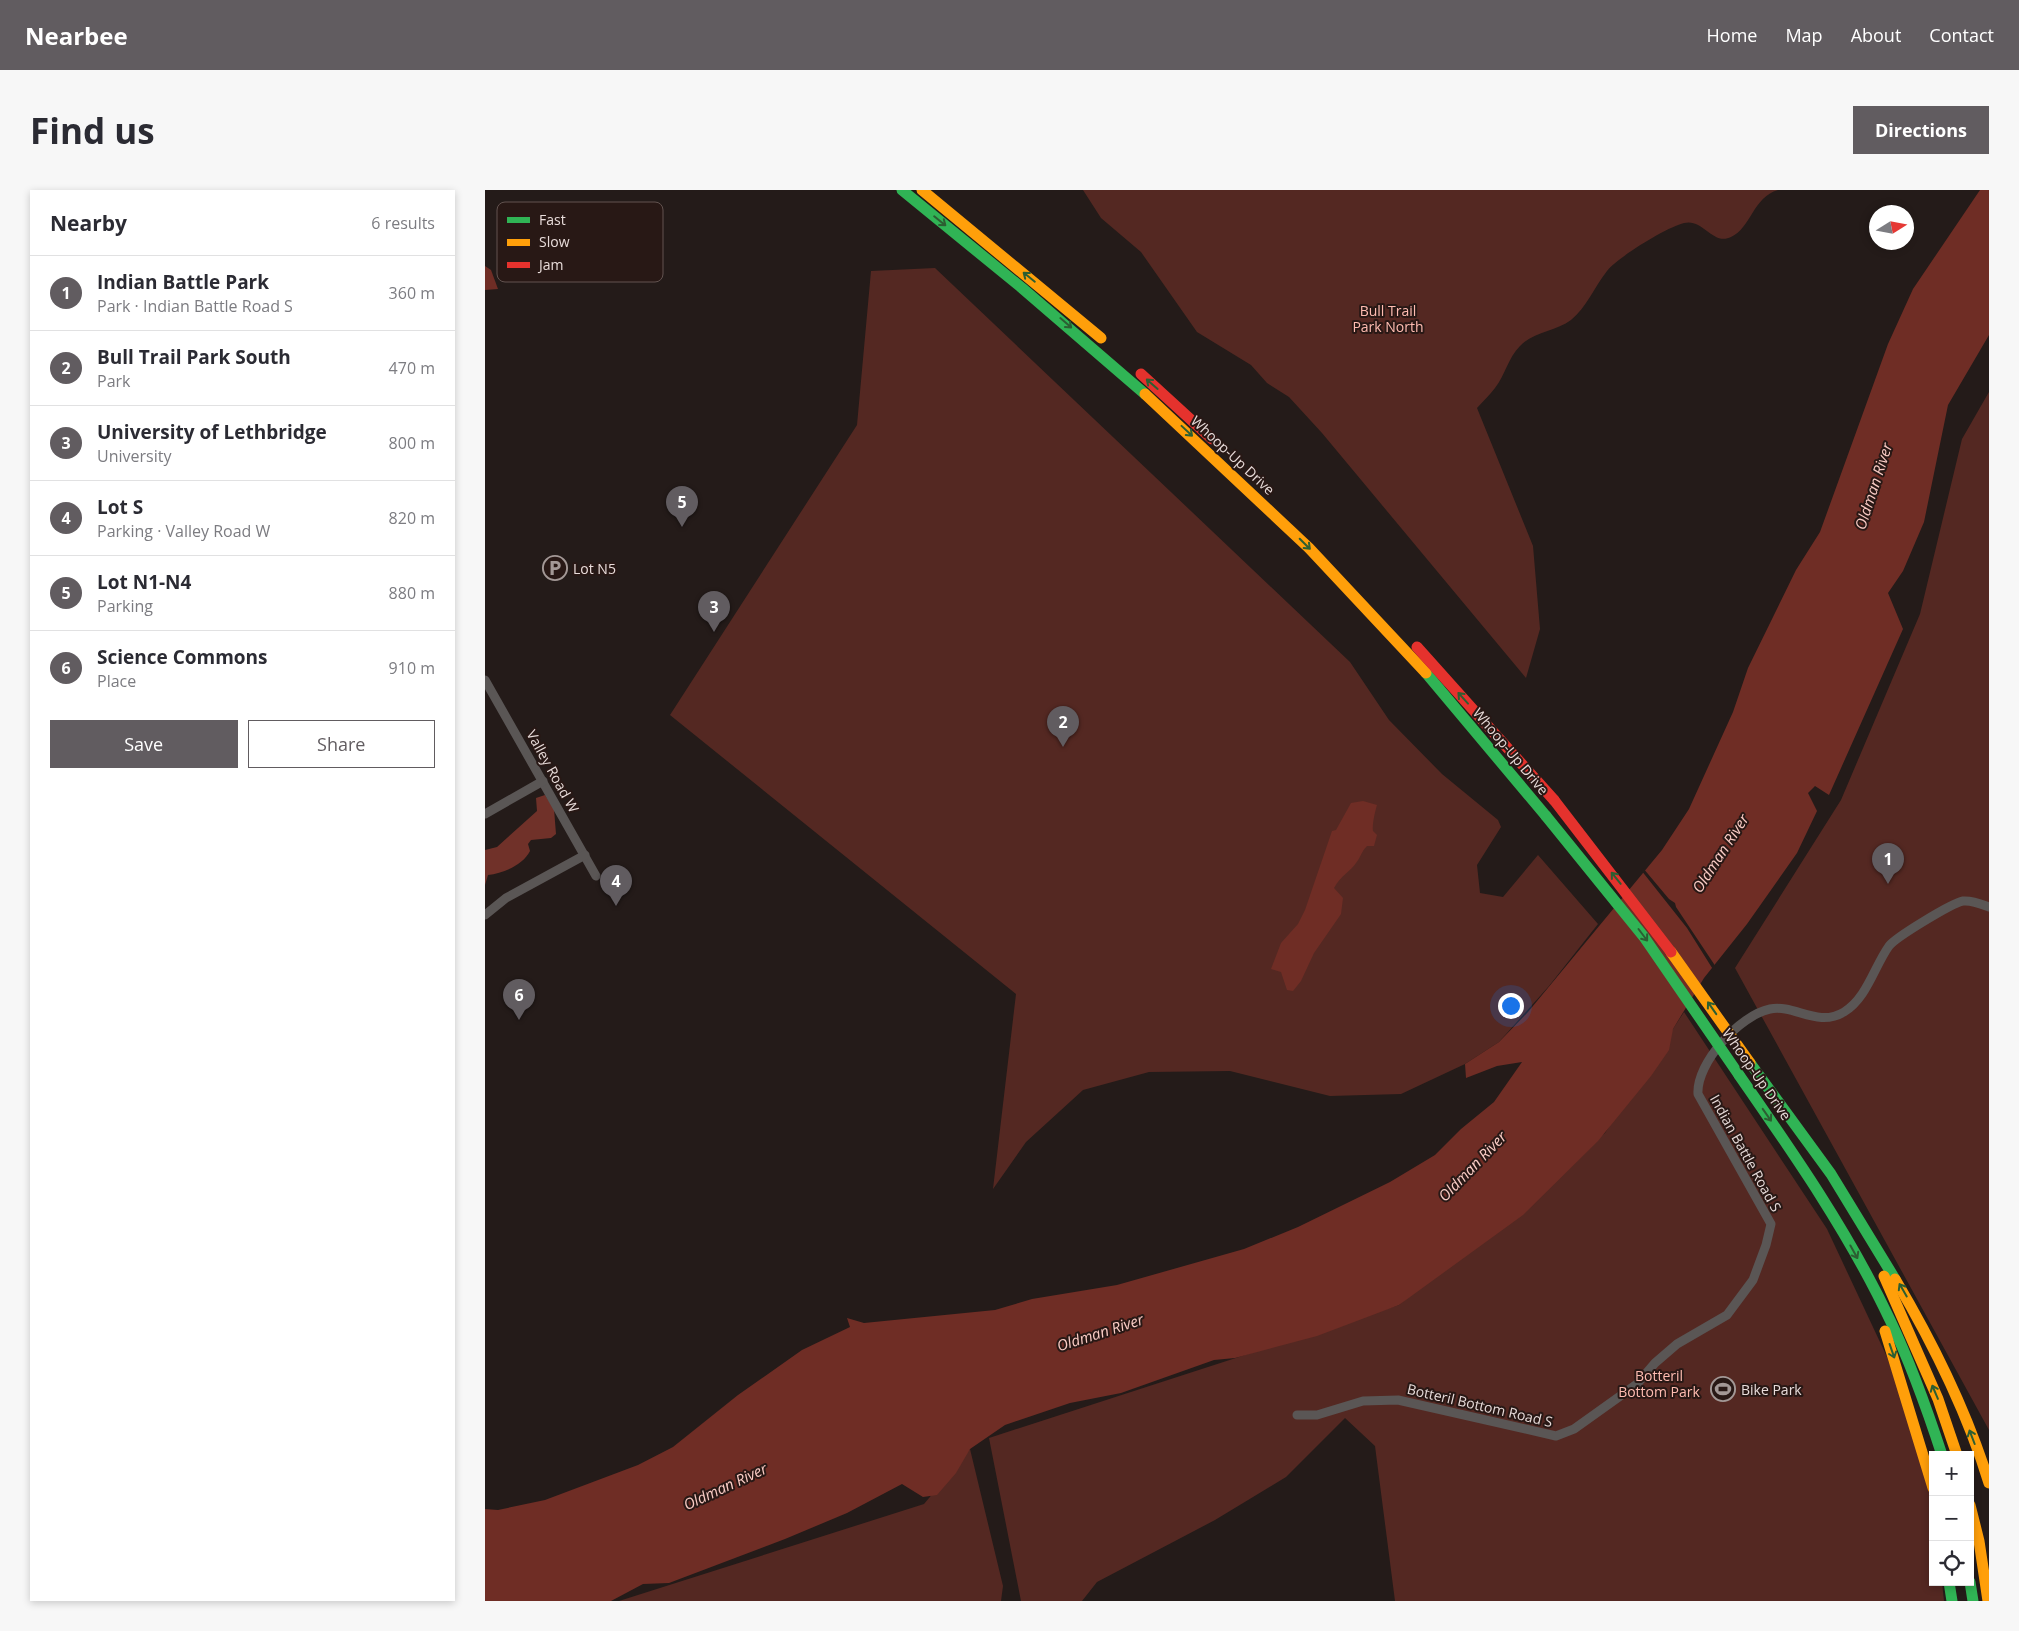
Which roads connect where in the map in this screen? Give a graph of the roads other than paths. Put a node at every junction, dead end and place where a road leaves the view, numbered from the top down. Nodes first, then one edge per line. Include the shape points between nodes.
1 (902, 190) edge
2 (922, 190) edge
3 (1111, 348) dead end
4 (1133, 367) dead end
5 (1223, 449) dead end
6 (1261, 486) dead end
7 (485, 680) edge
8 (543, 781) junction
9 (485, 814) edge
10 (585, 856) junction
11 (596, 876) dead end
12 (1989, 907) edge
13 (485, 915) edge
14 (1750, 1063) junction
15 (1771, 1224) joint
16 (1865, 1272) junction
17 (1297, 1415) dead end
18 (1941, 1451) edge
19 (1956, 1451) edge
20 (1929, 1474) edge
21 (1989, 1483) edge
22 (1974, 1521) edge
23 (1950, 1586) edge
24 (1971, 1586) edge
25 (1952, 1601) edge
26 (1973, 1601) edge
27 (1988, 1601) edge

1 -> 16 highway, Whoop-Up Drive, bridge via 1112,362 1247,488 1382,624 1486,742 1644,937 1823,1200
3 -> 2 highway
5 -> 4 highway, Whoop-Up Drive
14 -> 6 highway, Whoop-Up Drive, bridge via 1656,930 1554,800 1371,597
7 - 8 street, Valley Road W
8 - 9 street
8 - 10 street, Valley Road W
10 - 11 street, Valley Road W
10 - 13 street via 513,894
12 - 15 street, Indian Battle Road S via 1969,900 1950,905 1890,945 1857,1000 1841,1013 1818,1018 1781,1008 1769,1009 1736,1028 1713,1054 1701,1075 1698,1094
19 -> 14 highway, Whoop-Up Drive via 1931,1382 1877,1263
21 -> 14 highway via 1961,1408 1908,1298 1816,1153
15 - 17 street, Botteril Bottom Road S via 1753,1280 1735,1307 1717,1323 1677,1344 1637,1384 1569,1433 1550,1436 1398,1400 1363,1401 1317,1415
16 - 18 highway, Whoop-Up Drive via 1908,1359
16 -> 20 highway
22 - 27 highway
23 - 25 highway
24 - 26 highway

